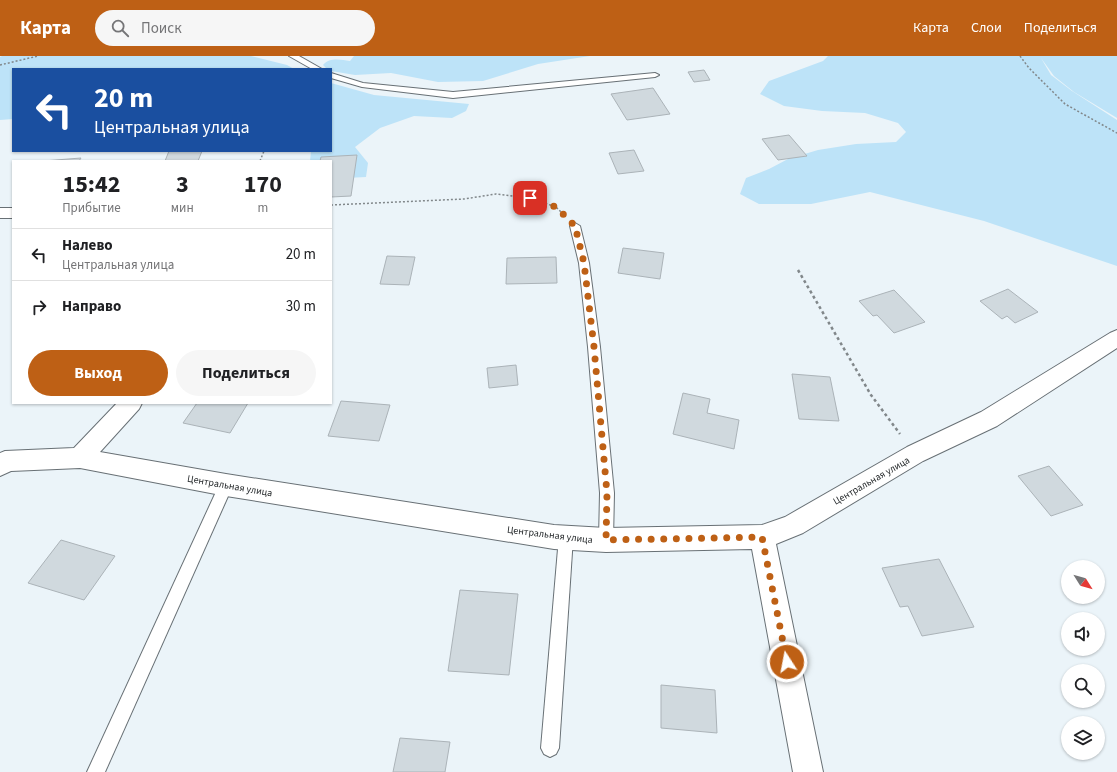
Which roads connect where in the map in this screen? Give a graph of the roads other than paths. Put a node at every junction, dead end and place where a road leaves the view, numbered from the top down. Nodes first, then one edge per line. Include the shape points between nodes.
1 (293, 56) edge
2 (316, 68) edge
3 (332, 75) edge
4 (655, 75) dead end
5 (0, 213) edge
6 (12, 213) edge
7 (575, 226) road end
8 (1117, 338) edge
9 (130, 404) edge
10 (80, 458) junction
11 (2, 463) edge
12 (226, 485) junction
13 (566, 537) junction
14 (762, 537) junction
15 (606, 540) junction
16 (550, 748) dead end
17 (96, 772) edge
18 (808, 772) edge

1 - 2 lane
3 - 4 lane via 362,85 453,95
5 - 6 street
7 - 15 lane via 584,263 594,347 607,493
8 - 14 street, Центральная улица via 989,419 915,454 794,525
9 - 10 street
10 - 11 street, Центральная улица
10 - 12 street, Центральная улица
12 - 13 street, Центральная улица
12 - 17 lane
13 - 15 street, Центральная улица
13 - 16 lane
14 - 15 street, Центральная улица
14 - 18 street

